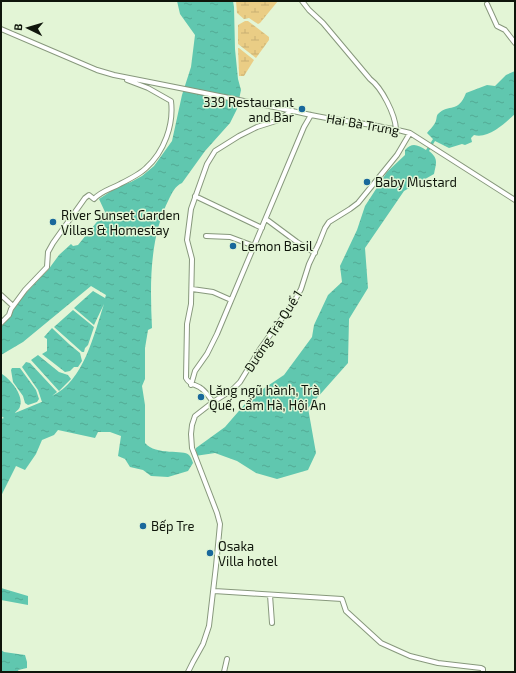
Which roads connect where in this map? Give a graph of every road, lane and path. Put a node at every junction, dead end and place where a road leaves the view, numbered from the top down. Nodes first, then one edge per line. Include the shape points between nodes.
1 (302, 1) edge
2 (487, 4) dead end
3 (1, 29) edge
4 (515, 43) edge
5 (119, 76) junction
6 (292, 110) junction
7 (310, 115) junction
8 (396, 129) junction
9 (410, 133) junction
10 (195, 196) junction
11 (515, 200) edge
12 (266, 219) junction
13 (262, 228) junction
14 (206, 236) dead end
15 (254, 246) junction
16 (314, 253) junction
17 (192, 289) junction
18 (1, 295) edge
19 (231, 300) junction
20 (13, 306) junction
21 (1, 323) edge
22 (191, 384) junction
23 (213, 402) junction
24 (214, 592) junction
25 (270, 595) junction
26 (272, 623) dead end
27 (227, 659) dead end
28 (188, 672) edge
29 (224, 672) edge
30 (483, 672) edge

1 - 8 street via 374,82 390,108
2 - 4 street via 497,26 505,30
3 - 5 street via 97,70
5 - 6 street, Hai Bà Trưng
5 - 20 street via 171,101 170,123 163,145 153,161 140,172 94,199 90,194 85,198 48,252 47,267
6 - 7 street, Hai Bà Trưng
6 - 10 street via 279,120 257,127 215,151 207,164
7 - 8 street, Hai Bà Trưng
7 - 12 street
8 - 9 street, Hai Bà Trưng
9 - 11 street, Hai Bà Trưng
9 - 16 street, Đường Trà Quế 1 via 397,155 358,202 329,222
10 - 13 street
10 - 17 street via 187,240 192,259
12 - 13 street
12 - 16 street
13 - 15 street
14 - 15 street via 229,236
15 - 19 street
16 - 23 street, Đường Trà Quế 1 via 295,300 240,382
17 - 19 street via 213,292
17 - 22 street via 187,324 186,378
18 - 20 street
19 - 22 street
20 - 21 street
22 - 23 street via 201,388
23 - 24 street, Đường Trà Quế 1 via 195,416 191,434 192,448 220,524
24 - 25 street
24 - 28 street via 207,635
25 - 26 street
25 - 30 street via 342,599 346,611 381,643 410,656 438,663 482,668
27 - 29 street

